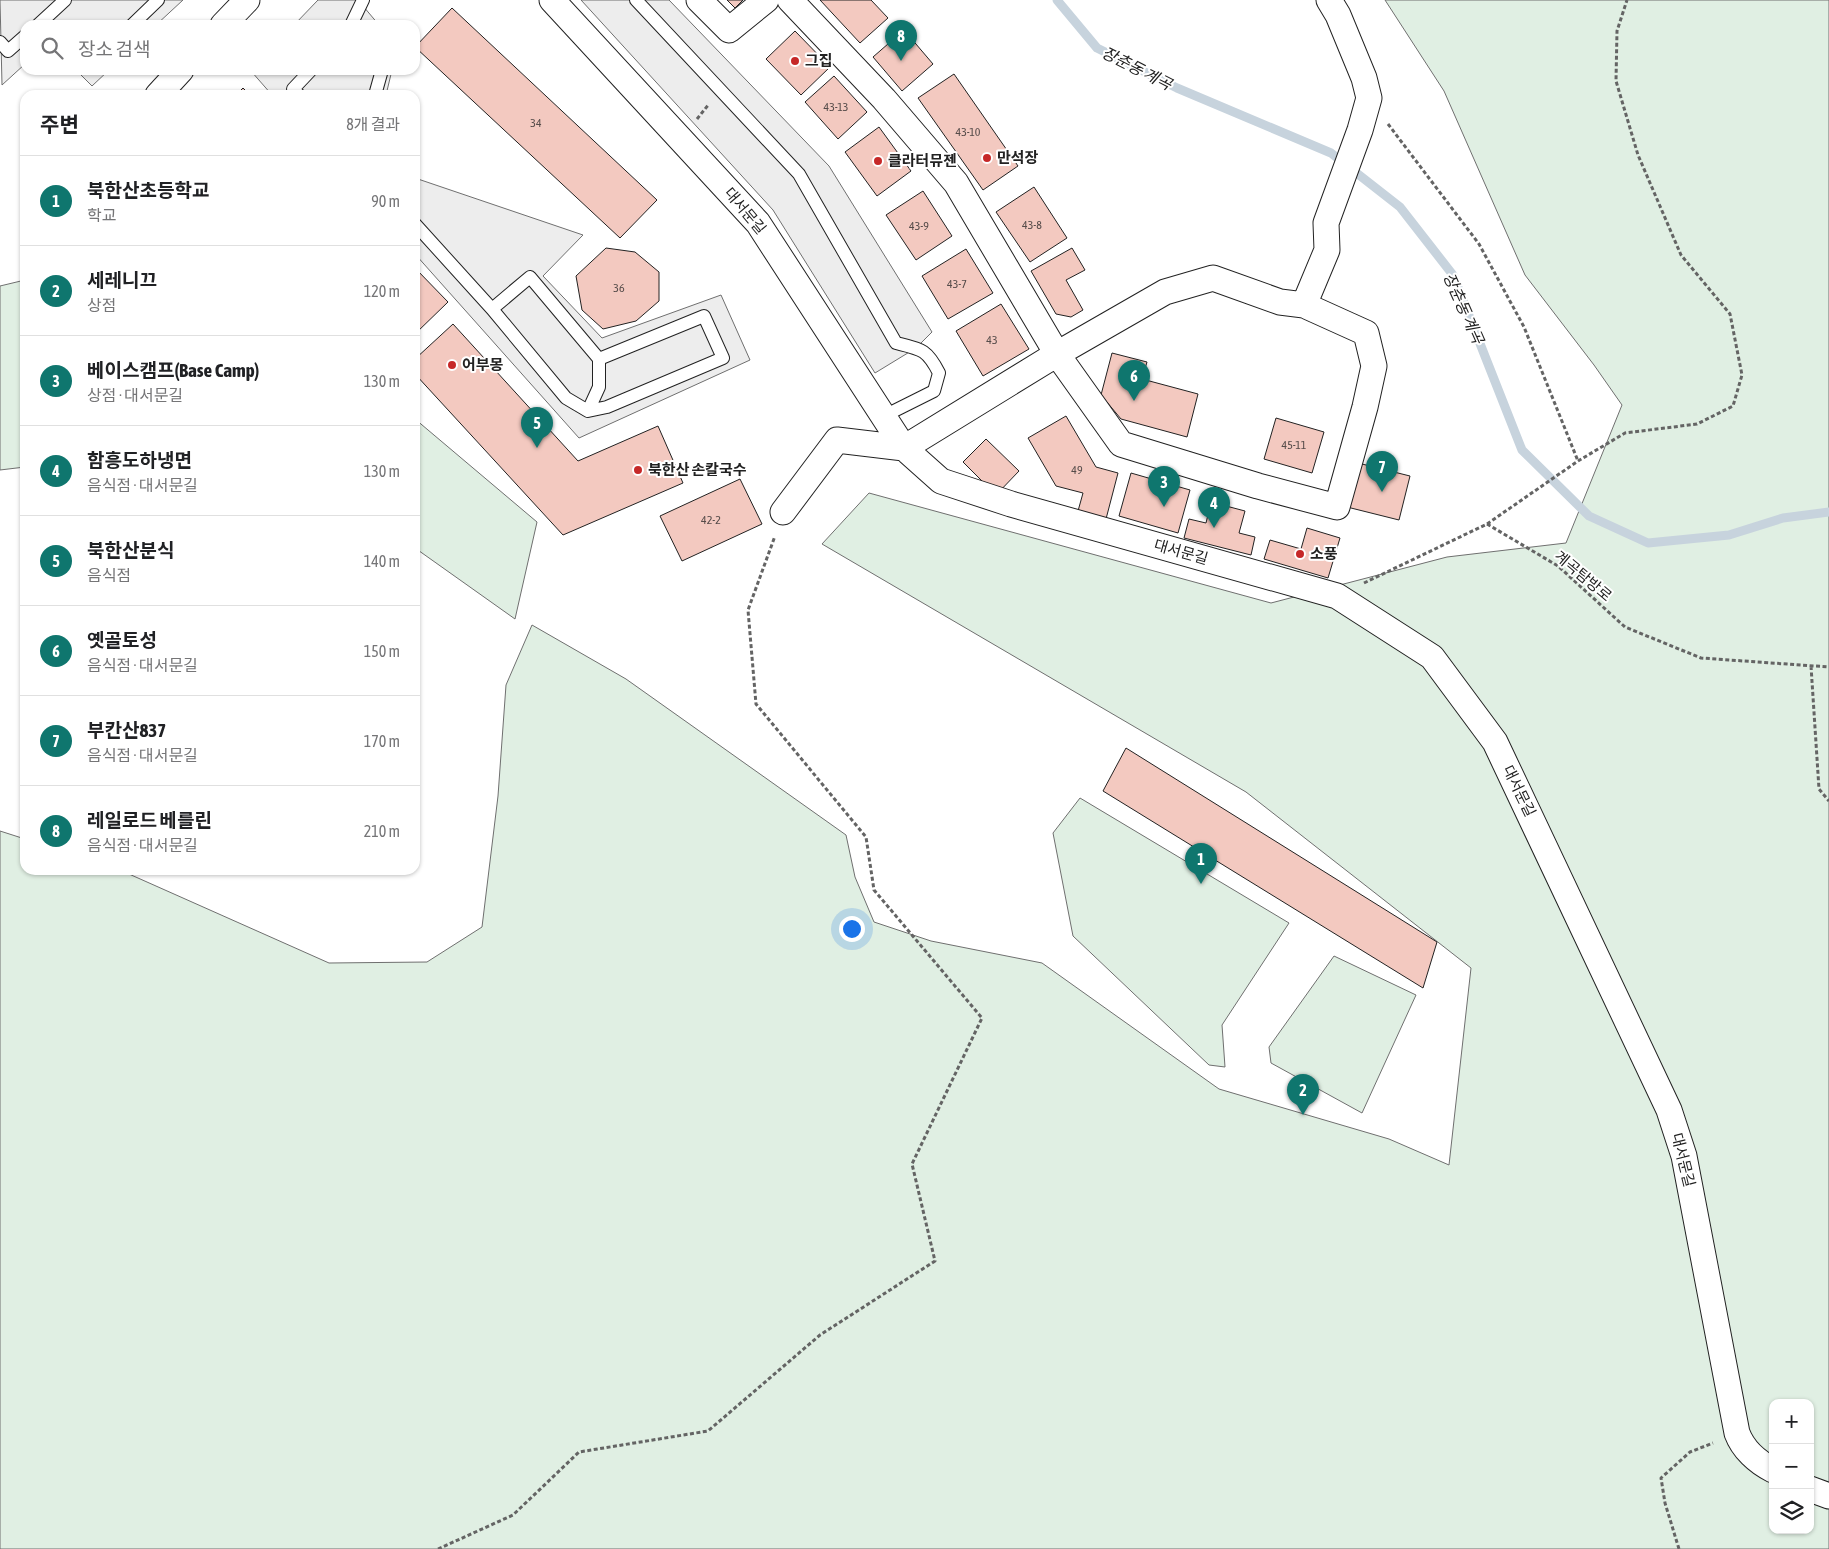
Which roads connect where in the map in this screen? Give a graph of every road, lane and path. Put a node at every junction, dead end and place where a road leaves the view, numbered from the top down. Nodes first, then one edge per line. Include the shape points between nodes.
1 (65, 0) edge
2 (158, 0) edge
3 (247, 0) edge
4 (363, 0) edge
5 (552, 0) edge
6 (636, 0) edge
7 (699, 0) edge
8 (766, 0) edge
9 (790, 0) edge
10 (1329, 0) edge
11 (1627, 0) edge
12 (47, 20) edge
13 (137, 20) edge
14 (228, 20) edge
15 (355, 20) edge
16 (20, 40) edge
17 (0, 42) edge
18 (176, 75) edge
19 (306, 75) edge
20 (381, 75) edge
21 (163, 90) edge
22 (294, 90) edge
23 (376, 90) edge
24 (720, 90) junction
25 (1369, 98) junction
26 (682, 139) junction
27 (420, 230) edge
28 (1304, 306) junction
29 (492, 309) junction
30 (1057, 354) junction
31 (599, 359) junction
32 (588, 411) junction
33 (884, 416) junction
34 (904, 448) junction
35 (1578, 461) junction
36 (783, 512) joint
37 (1487, 524) junction
38 (1336, 596) junction
39 (1811, 666) junction
40 (1829, 667) edge
41 (1829, 801) edge
42 (1690, 1452) dead end
43 (1769, 1468) edge
44 (1814, 1490) edge
45 (1829, 1496) edge
46 (438, 1549) edge
47 (1680, 1549) edge

1 - 12 lane
2 - 13 lane
3 - 14 street
4 - 15 lane
5 - 26 street, 대서문길
6 - 24 lane
7 - 8 street via 729,30
9 - 30 street via 884,99 956,183
10 - 25 street via 1338,14
11 - 35 path via 1617,31 1616,81 1638,155 1682,255 1730,314 1742,375 1733,406 1697,424 1625,434
16 - 17 lane via 8,51
18 - 21 street
19 - 22 lane
20 - 23 lane
24 - 26 path
24 - 33 lane via 800,174 896,343 931,356 939,373 934,391
25 - 28 street via 1326,223 1327,250
25 - 35 path via 1479,244 1524,327
26 - 33 street, 대서문길 via 758,223
27 - 29 lane
28 - 30 street via 1280,302 1213,278 1165,292
28 - 30 street via 1366,333 1374,366 1337,507 1121,444
29 - 31 lane via 530,277
29 - 32 lane via 566,398
30 - 34 street
31 - 32 lane via 599,387
31 - 32 lane via 704,316 722,358 607,407
33 - 34 street, 대서문길
34 - 36 street via 837,440
34 - 38 street, 대서문길 via 941,482
35 - 37 path
36 - 46 path via 748,610 756,704 866,837 874,890 982,1018 912,1164 936,1261 820,1335 708,1431 579,1452 513,1515
37 - 38 path
37 - 39 path, 계곡탐방로 via 1558,566 1625,627 1700,658
38 - 43 street, 대서문길 via 1432,656 1495,742 1669,1110 1688,1174 1737,1433 1761,1464
39 - 40 path, 계곡탐방로
39 - 41 path via 1818,789
42 - 47 path via 1661,1478 1665,1504
44 - 45 street

